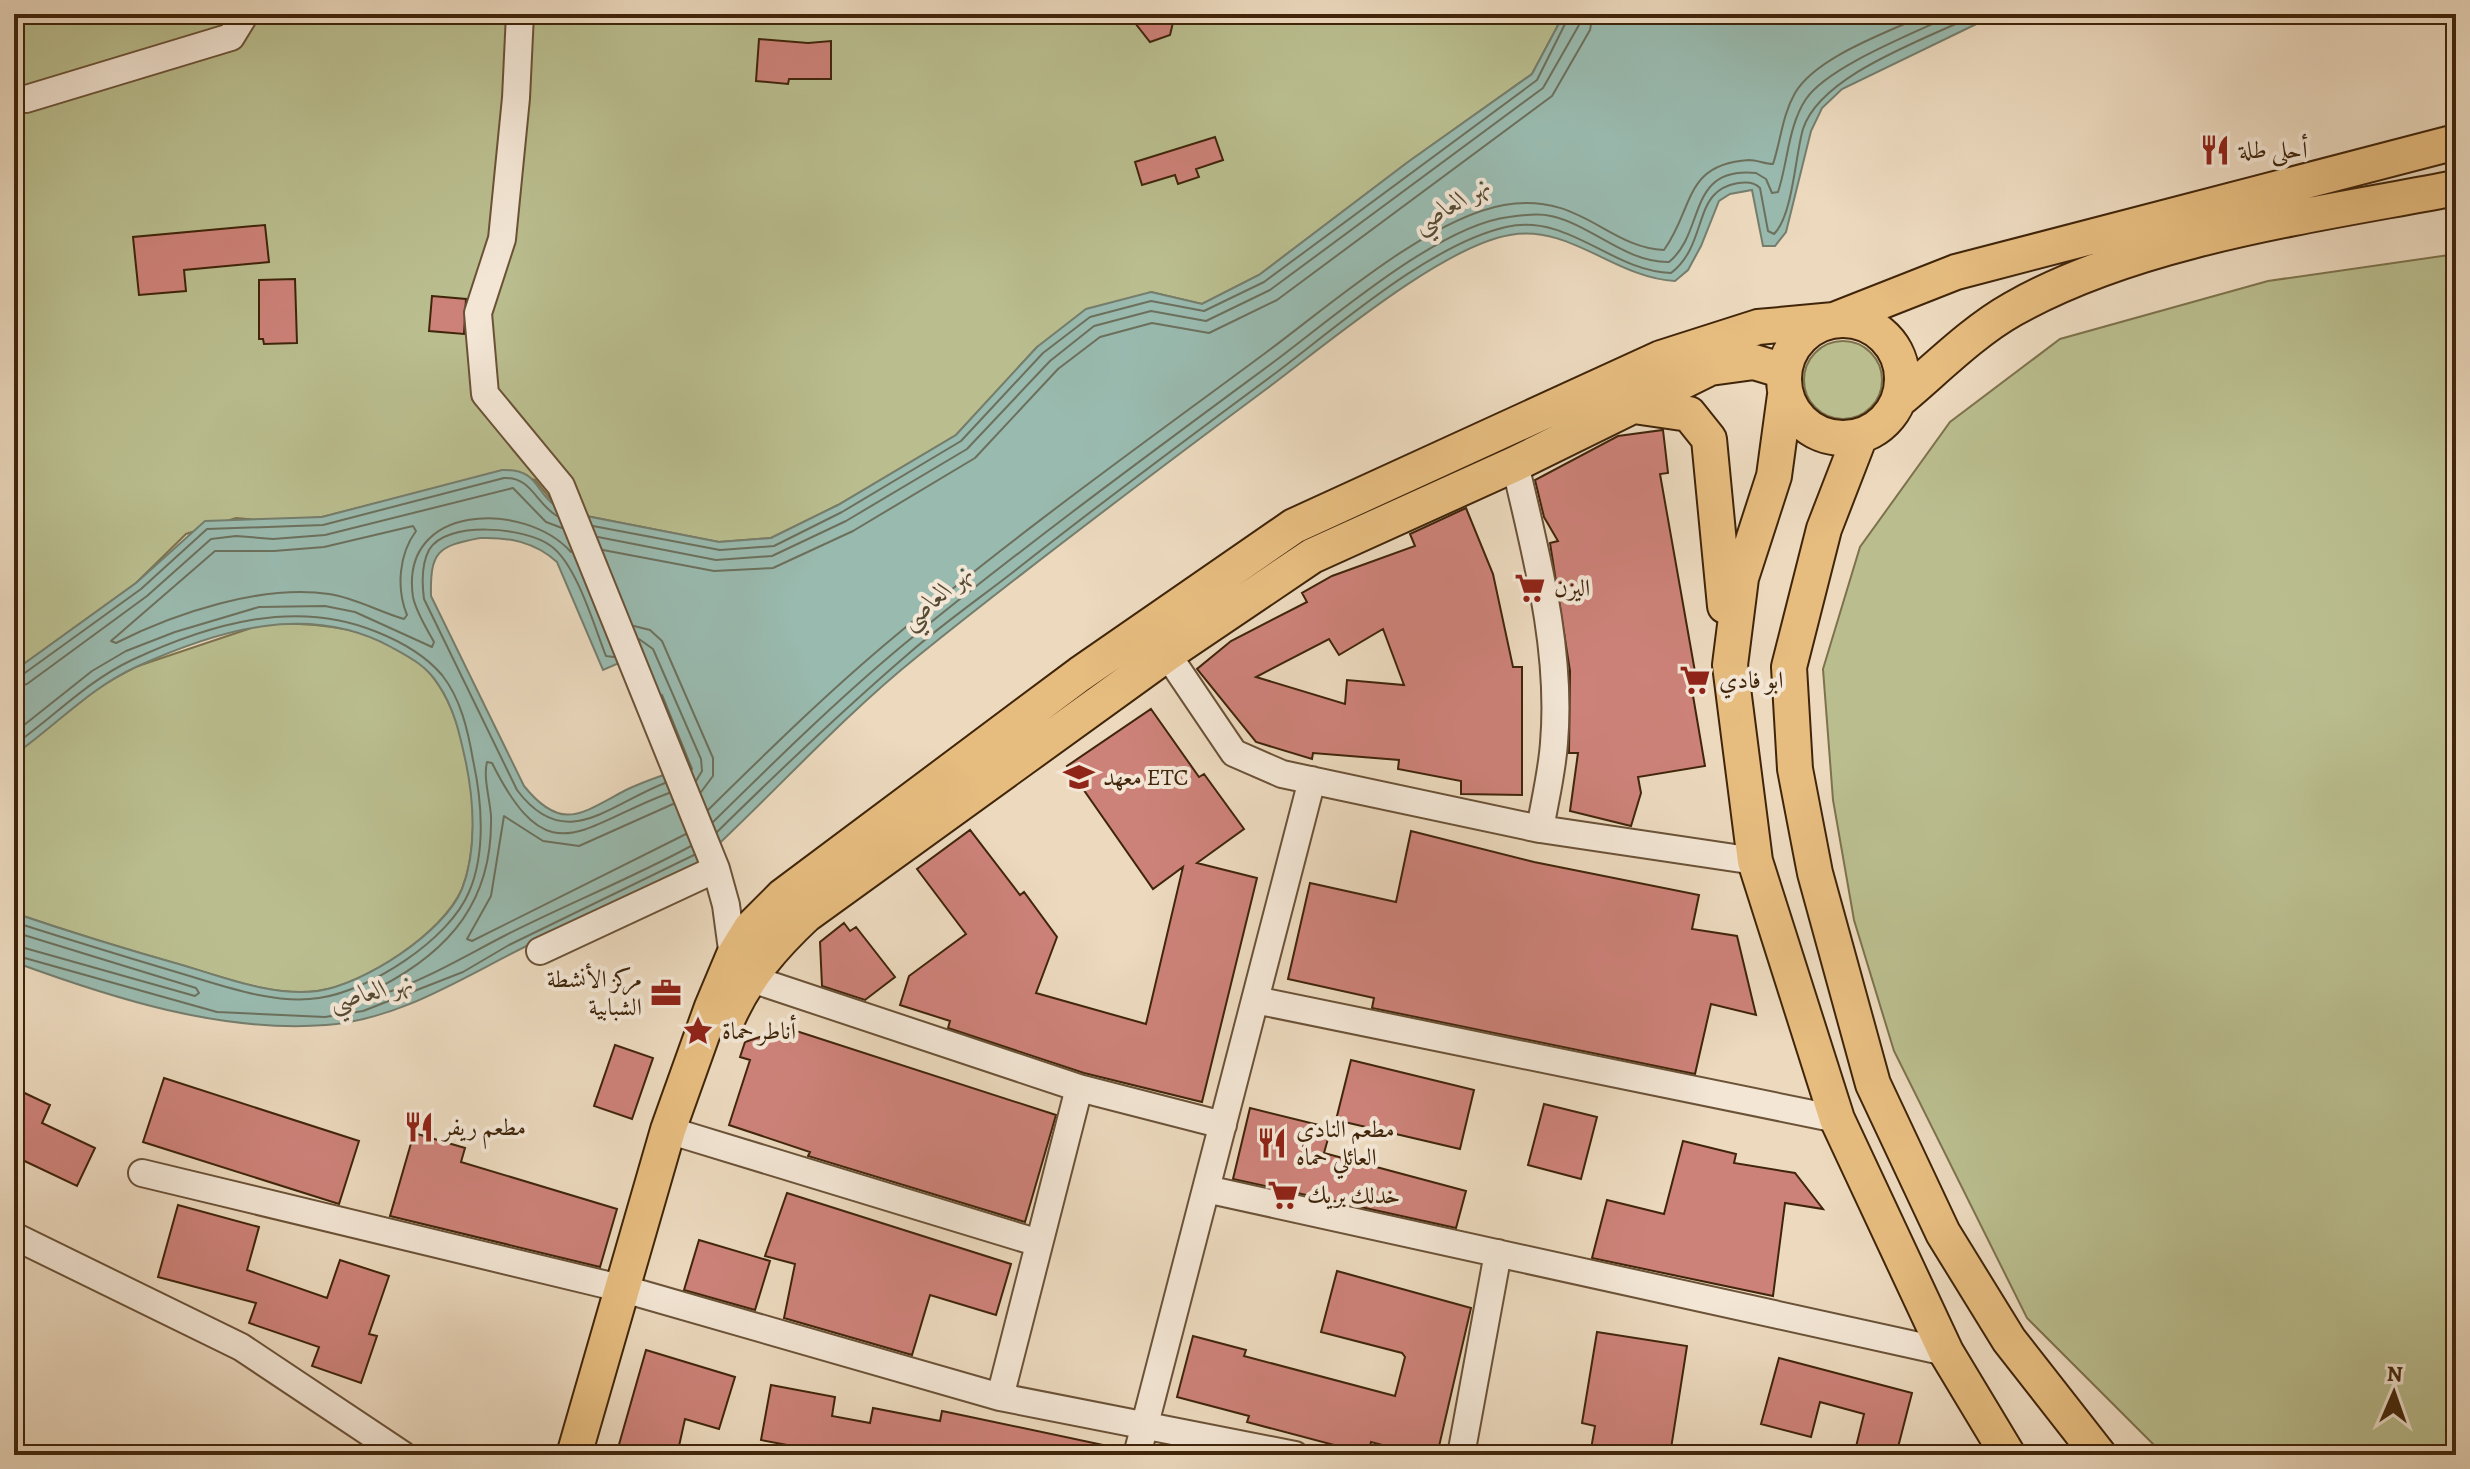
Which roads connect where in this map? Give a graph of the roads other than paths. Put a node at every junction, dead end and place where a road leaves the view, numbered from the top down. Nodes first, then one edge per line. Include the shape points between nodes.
1 (245, 14) edge
2 (520, 14) edge
3 (26, 99) dead end
4 (2456, 142) edge
5 (2456, 188) edge
6 (1834, 320) junction
7 (1784, 383) junction
8 (1899, 400) junction
9 (1634, 406) junction
10 (1860, 436) junction
11 (1515, 464) junction
12 (1167, 654) junction
13 (1730, 665) junction
14 (1312, 780) junction
15 (1540, 829) junction
16 (1755, 861) junction
17 (716, 869) junction
18 (540, 951) dead end
19 (741, 968) junction
20 (1255, 1000) junction
21 (1079, 1088) junction
22 (1837, 1119) junction
23 (1223, 1125) junction
24 (677, 1133) junction
25 (142, 1173) dead end
26 (1206, 1189) junction
27 (14, 1236) edge
28 (1039, 1243) junction
29 (1498, 1253) junction
30 (631, 1292) junction
31 (1946, 1352) junction
32 (1000, 1397) junction
33 (1145, 1425) junction
34 (403, 1455) edge
35 (574, 1455) edge
36 (590, 1455) edge
37 (1137, 1455) edge
38 (1295, 1455) edge
39 (1461, 1455) edge
40 (2008, 1455) edge
41 (2099, 1455) edge

1 - 3 street via 231,37
2 - 17 street via 502,239 478,313 485,394 561,486
4 - 6 main road via 1956,272
5 - 8 main road via 2255,226 2100,269 2011,310
6 - 7 main road via 1799,338 1788,355
6 - 8 main road via 1864,324 1889,342 1903,380
6 - 19 main road via 1758,327 1661,358 1294,526 1080,674 783,896 751,928
7 - 9 main road via 1754,362 1710,368
7 - 10 main road via 1793,412 1814,430 1841,439
7 - 13 main road via 1774,476 1741,578
8 - 10 main road via 1890,416
9 - 11 main road
9 - 13 main road via 1689,414 1709,439
10 - 41 main road via 1824,529 1789,667 1795,769 1815,873 1873,1084 1943,1233 2009,1340
11 - 12 main road via 1312,556
11 - 15 street via 1553,651 1554,742
12 - 14 street via 1234,753 1282,774
12 - 19 main road via 806,915
13 - 16 main road
14 - 15 street
14 - 20 street
15 - 16 street
16 - 22 main road
17 - 18 street
17 - 19 street
19 - 21 street
19 - 24 main road
20 - 22 street
20 - 23 street
21 - 23 street
21 - 28 street
22 - 31 main road
23 - 26 street
24 - 28 street
24 - 30 main road
25 - 30 street
26 - 29 street
26 - 33 street
27 - 34 street via 241,1347
28 - 32 street
29 - 31 street
29 - 39 street
30 - 32 street
30 - 35 main road
30 - 36 main road
31 - 40 main road
32 - 33 street
33 - 37 street
33 - 38 street

